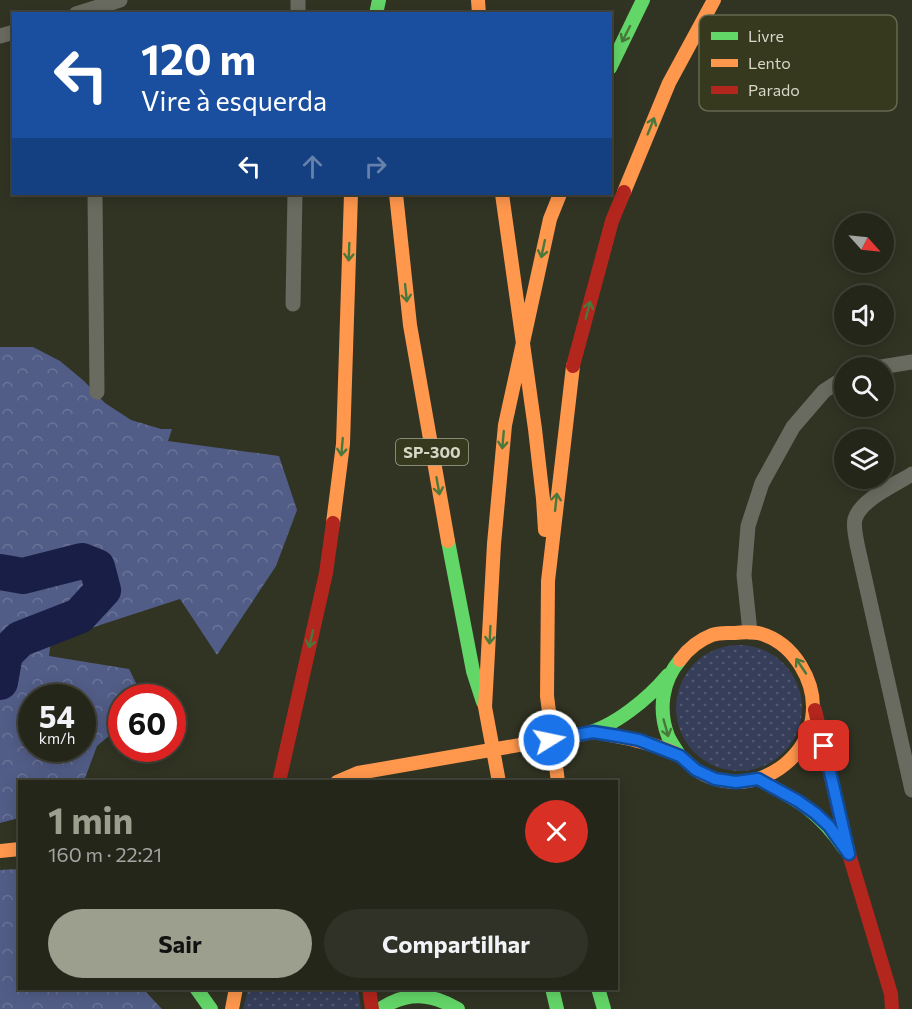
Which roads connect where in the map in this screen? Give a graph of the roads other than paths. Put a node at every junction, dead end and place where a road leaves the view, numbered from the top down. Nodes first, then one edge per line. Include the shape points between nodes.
1 (120, 0) edge
2 (643, 0) edge
3 (714, 0) edge
4 (92, 11) edge
5 (706, 15) edge
6 (699, 28) edge
7 (612, 64) edge
8 (95, 195) edge
9 (295, 195) edge
10 (351, 195) edge
11 (396, 195) edge
12 (502, 195) edge
13 (560, 195) edge
14 (293, 304) dead end
15 (912, 362) edge
16 (894, 365) edge
17 (834, 384) edge
18 (97, 392) dead end
19 (912, 474) edge
20 (548, 581) junction
21 (750, 632) junction
22 (671, 671) junction
23 (813, 703) junction
24 (485, 711) junction
25 (593, 732) junction
26 (680, 756) junction
27 (396, 766) junction
28 (758, 779) junction
29 (279, 780) edge
30 (342, 780) edge
31 (373, 780) edge
32 (499, 780) edge
33 (558, 780) edge
34 (912, 790) edge
35 (18, 849) edge
36 (0, 851) edge
37 (849, 854) junction
38 (197, 990) edge
39 (236, 990) edge
40 (369, 990) edge
41 (552, 990) edge
42 (599, 990) edge
43 (211, 1009) edge
44 (232, 1009) edge
45 (372, 1009) edge
46 (380, 1009) edge
47 (458, 1009) edge
48 (557, 1009) edge
49 (604, 1009) edge
50 (892, 1009) edge

1 - 4 street
2 -> 7 main road
5 -> 3 main road
20 -> 6 main road via 572,369 612,221 669,83
8 - 18 street
9 - 14 street
10 -> 29 main road via 343,444 326,573
11 -> 24 main road, SP-300 via 410,325 446,533 473,671
12 - 20 main road via 535,429
13 -> 24 main road via 550,219 505,425
15 - 16 street
17 - 21 street via 793,427 762,483 748,526 744,575
19 - 34 street via 876,495 854,520
20 - 33 main road via 547,696
21 - 22 main road via 714,634 689,649
23 -> 21 main road via 807,676 792,653 769,637
22 - 25 main road via 640,704
22 -> 26 main road via 662,714 668,736
23 - 28 main road via 810,728 799,751 780,769
23 - 37 main road
24 - 32 main road, SP-300
25 - 26 main road via 639,740
25 - 27 main road
26 - 28 main road via 715,779
27 - 30 main road
27 - 31 main road
28 - 37 main road via 815,813
35 - 36 main road
37 - 50 main road via 891,994
38 - 43 main road
39 - 44 main road
40 - 45 main road
41 - 48 main road
42 - 49 main road
46 - 47 main road via 403,996 443,1000

